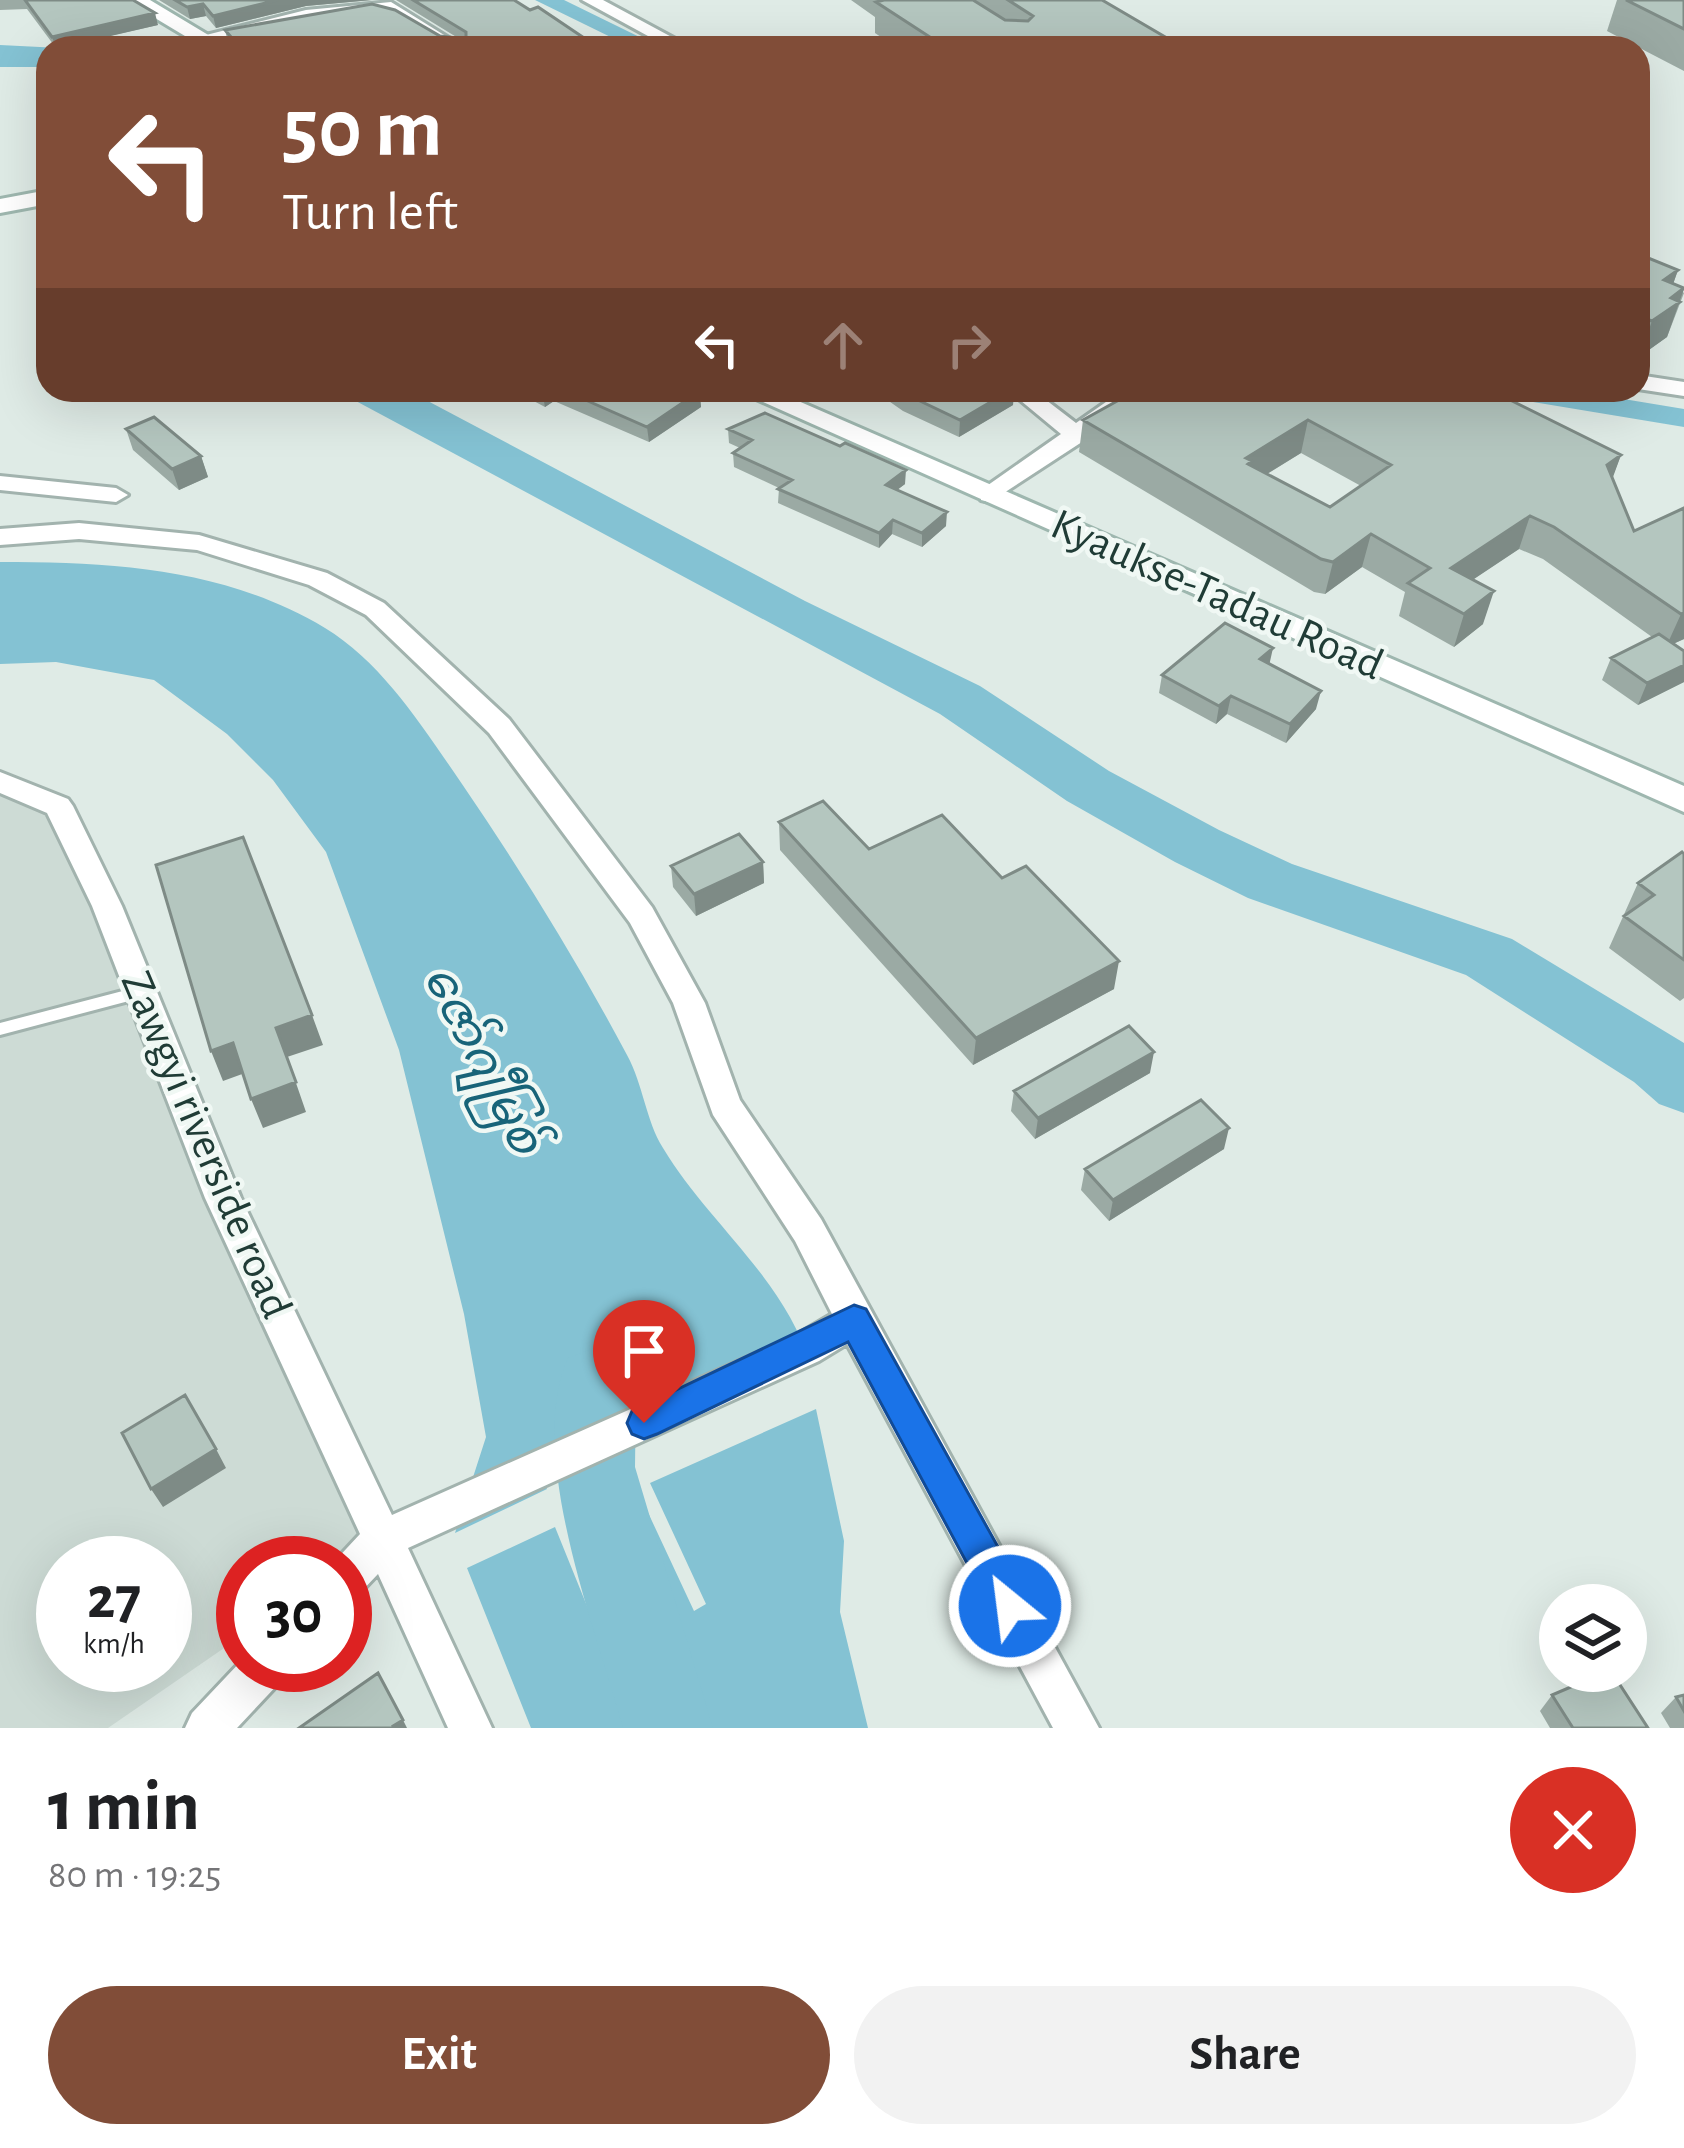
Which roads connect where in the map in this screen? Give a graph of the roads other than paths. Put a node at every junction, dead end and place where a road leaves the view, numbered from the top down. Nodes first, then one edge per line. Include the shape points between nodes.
1 (135, 0) edge
2 (590, 0) edge
3 (199, 36) edge
4 (236, 36) edge
5 (437, 36) edge
6 (660, 36) edge
7 (36, 199) edge
8 (0, 206) edge
9 (1650, 384) edge
10 (1684, 389) edge
11 (777, 402) edge
12 (1033, 402) edge
13 (1122, 402) edge
14 (1077, 436) junction
15 (0, 483) edge
16 (116, 495) dead end
17 (990, 495) junction
18 (0, 537) edge
19 (0, 782) edge
20 (1684, 800) edge
21 (138, 993) junction
22 (0, 1029) edge
23 (854, 1320) junction
24 (383, 1539) junction
25 (372, 1551) edge
26 (242, 1692) edge
27 (208, 1728) edge
28 (470, 1728) edge
29 (1077, 1728) edge

1 - 3 main road
2 - 6 street
4 - 5 street via 306,15 391,7
7 - 8 main road
9 - 10 street
11 - 17 main road, Kyaukse-Tadau Road
12 - 14 street
13 - 14 street
14 - 17 street
15 - 16 street
17 - 20 main road, Kyaukse-Tadau Road
18 - 23 street via 80,531 199,544 318,579 375,609 499,726 641,915 689,1003 725,1105 808,1230
19 - 21 street, Zawgyi riverside road via 58,806
21 - 22 lane
21 - 24 street, Zawgyi riverside road via 223,1198
23 - 24 street
23 - 29 street
24 - 25 street
24 - 28 street, Zawgyi riverside road
26 - 27 street

